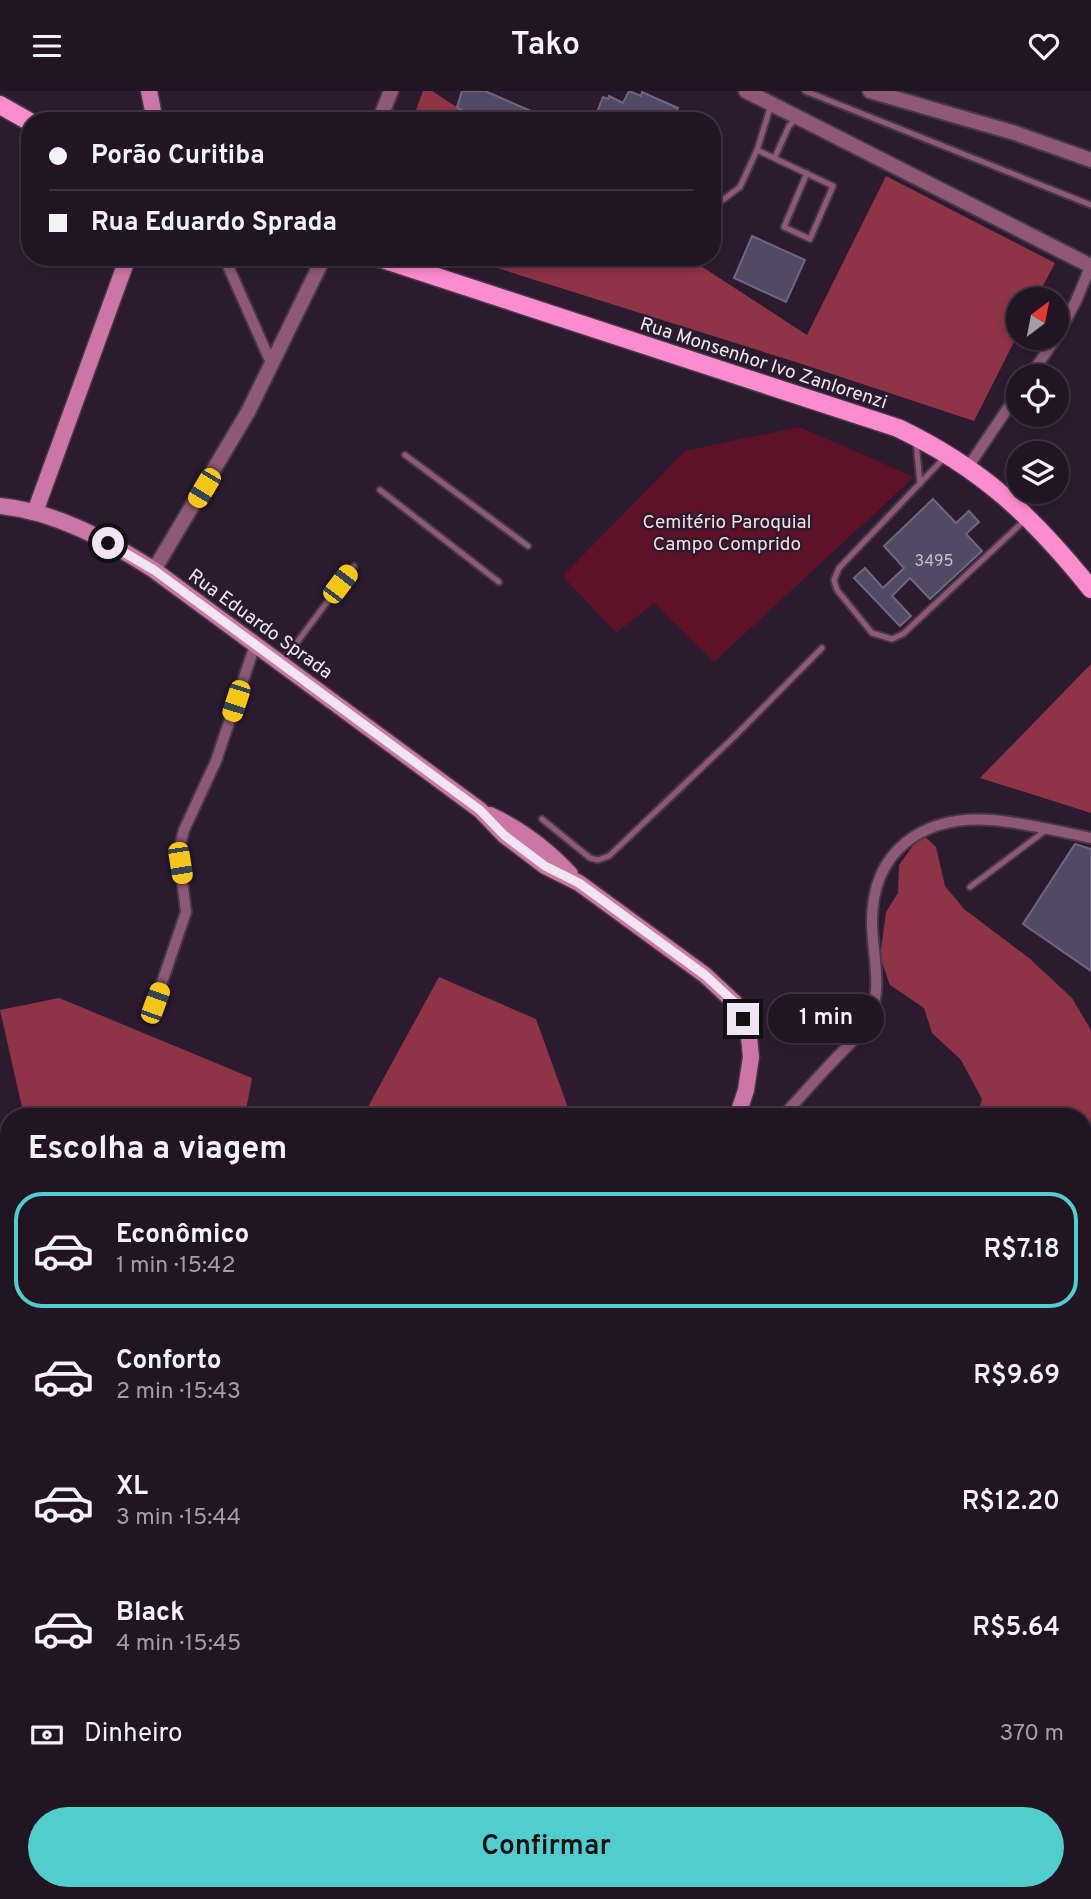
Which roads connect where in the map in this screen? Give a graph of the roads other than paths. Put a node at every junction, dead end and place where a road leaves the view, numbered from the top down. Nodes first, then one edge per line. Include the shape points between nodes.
1 (149, 91) edge
2 (391, 91) edge
3 (746, 91) edge
4 (805, 91) edge
5 (870, 91) edge
6 (771, 103) junction
7 (0, 105) edge
8 (153, 112) edge
9 (383, 112) edge
10 (21, 117) edge
11 (799, 117) junction
12 (757, 150) junction
13 (775, 157) junction
14 (1091, 160) edge
15 (807, 173) junction
16 (721, 201) edge
17 (1091, 205) edge
18 (125, 266) edge
19 (228, 266) edge
20 (320, 266) edge
21 (404, 266) edge
22 (1091, 266) edge
23 (1069, 314) edge
24 (272, 365) junction
25 (1006, 411) edge
26 (916, 436) junction
27 (948, 454) junction
28 (405, 455) dead end
29 (968, 467) junction
30 (920, 484) junction
31 (380, 490) dead end
32 (0, 506) edge
33 (35, 512) junction
34 (1029, 517) junction
35 (528, 546) dead end
36 (354, 566) dead end
37 (154, 570) junction
38 (499, 582) dead end
39 (1091, 589) edge
40 (255, 645) junction
41 (822, 648) dead end
42 (281, 664) junction
43 (542, 820) dead end
44 (1047, 829) junction
45 (1091, 838) edge
46 (970, 887) dead end
47 (155, 1003) dead end
48 (740, 1108) edge
49 (790, 1108) edge

1 - 8 main road
2 - 9 street
3 - 6 street
4 - 17 lane
5 - 14 street
6 - 11 street
6 - 12 lane
7 - 10 main road
11 - 13 lane via 789,126
11 - 22 street
12 - 13 lane
12 - 16 lane via 740,187
13 - 15 lane
15 - 15 lane via 784,227 810,239 833,186
18 - 33 main road
19 - 24 street
20 - 24 street
21 - 26 main road, Rua Monsenhor Ivo Zanlorenzi
22 - 23 street
24 - 37 street via 219,465
25 - 29 street
26 - 27 main road, Rua Monsenhor Ivo Zanlorenzi
26 - 30 lane
27 - 29 main road, Rua Monsenhor Ivo Zanlorenzi
27 - 30 lane
28 - 35 lane
29 - 34 main road, Rua Monsenhor Ivo Zanlorenzi
30 - 34 lane via 839,568 834,580 872,633 892,639 904,634
31 - 38 lane
32 - 33 main road, Rua Eduardo Sprada
33 - 37 main road, Rua Eduardo Sprada via 84,530
34 - 39 main road, Rua Monsenhor Ivo Zanlorenzi
36 - 42 lane
37 - 40 main road, Rua Eduardo Sprada
40 - 42 main road, Rua Eduardo Sprada
40 - 47 street via 223,743 184,830 180,863 186,912
41 - 43 lane via 610,856 590,858
42 - 48 main road, Rua Eduardo Sprada via 480,810 545,866 579,883 705,975 734,1002 746,1028 751,1057
44 - 45 street
44 - 46 lane
44 - 49 street via 992,820 954,822 920,833 896,850 874,898 876,984 871,1016

